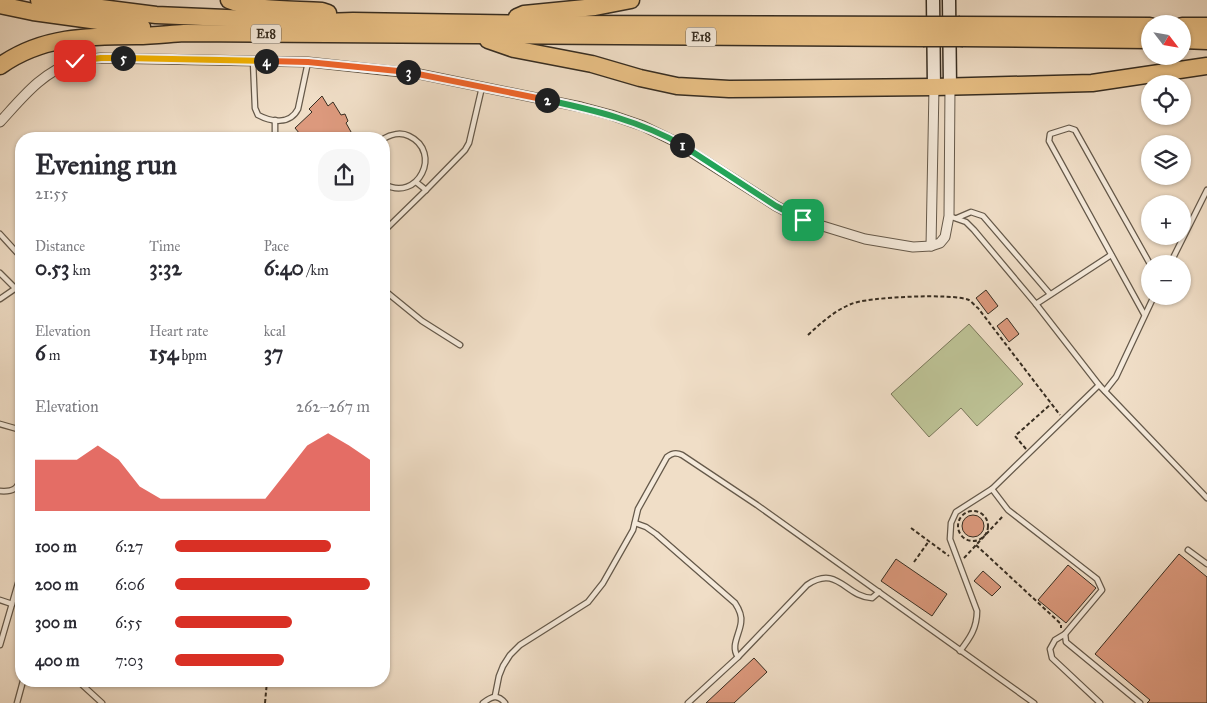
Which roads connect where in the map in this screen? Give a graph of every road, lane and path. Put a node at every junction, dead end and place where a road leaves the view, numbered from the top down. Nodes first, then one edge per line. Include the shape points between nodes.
1 (39, 0) edge
2 (229, 0) edge
3 (631, 0) edge
4 (933, 0) edge
5 (949, 0) edge
6 (0, 5) edge
7 (353, 21) junction
8 (506, 23) junction
9 (1141, 26) edge
10 (1191, 26) edge
11 (1207, 26) edge
12 (961, 31) junction
13 (924, 32) junction
14 (184, 33) junction
15 (479, 36) junction
16 (1141, 40) edge
17 (1191, 40) edge
18 (1207, 41) edge
19 (253, 61) junction
20 (308, 62) junction
21 (0, 66) edge
22 (1207, 66) edge
23 (482, 87) junction
24 (942, 87) junction
25 (275, 120) junction
26 (0, 122) edge
27 (275, 132) edge
28 (390, 136) edge
29 (416, 182) junction
30 (390, 187) edge
31 (426, 190) junction
32 (1207, 190) edge
33 (953, 217) junction
34 (390, 225) edge
35 (0, 234) edge
36 (931, 246) junction
37 (15, 250) edge
38 (1111, 255) junction
39 (1145, 255) edge
40 (1174, 255) edge
41 (0, 272) edge
42 (15, 287) edge
43 (15, 289) edge
44 (1050, 294) junction
45 (390, 295) edge
46 (0, 299) edge
47 (1036, 304) junction
48 (1149, 305) edge
49 (1144, 314) junction
50 (808, 335) dead end
51 (460, 345) dead end
52 (1099, 386) junction
53 (1104, 391) junction
54 (1051, 404) junction
55 (1064, 419) junction
56 (0, 424) edge
57 (15, 428) edge
58 (1029, 452) junction
59 (15, 489) edge
60 (992, 489) junction
61 (0, 491) edge
62 (1207, 498) edge
63 (1008, 510) junction
64 (635, 523) junction
65 (912, 528) dead end
66 (984, 536) junction
67 (929, 541) junction
68 (976, 546) junction
69 (1188, 550) dead end
70 (914, 562) dead end
71 (959, 563) junction
72 (1207, 564) edge
73 (879, 592) junction
74 (15, 594) edge
75 (0, 600) edge
76 (12, 604) junction
77 (1063, 635) junction
78 (0, 645) edge
79 (960, 650) junction
80 (738, 657) junction
81 (21, 687) edge
82 (85, 687) edge
83 (266, 687) edge
84 (496, 696) junction
85 (17, 703) edge
86 (102, 703) edge
87 (265, 703) edge
88 (484, 703) edge
89 (505, 703) edge
90 (688, 703) edge
91 (1034, 703) edge
92 (1100, 703) edge
93 (1140, 703) edge

1 - 7 highway, E18 via 156,15
2 - 7 highway via 271,8 322,11
3 - 8 highway via 524,14
4 - 24 street
5 - 24 street
6 - 14 highway, E18
7 - 8 highway, E18
8 - 13 highway, E18
9 - 12 highway, E18
10 - 11 highway
12 - 13 highway, E18, bridge
12 - 16 highway, E18
13 - 15 highway, E18
14 - 15 highway, E18
14 - 21 highway via 85,36 57,41 31,49
15 - 24 highway via 514,48 678,86 729,89
17 - 18 highway
19 - 20 street
19 - 25 lane via 258,115
19 - 26 street via 101,58 75,61 52,71 33,86
20 - 23 street via 419,74
20 - 25 lane via 298,109 288,120
22 - 24 highway via 1092,83
23 - 31 lane via 469,143
23 - 36 street via 581,107 643,126 674,141 803,220 865,239 913,247
24 - 33 street
24 - 36 street
25 - 27 lane
28 - 29 lane via 407,135 422,147 426,165
29 - 30 lane via 399,188
29 - 31 lane
31 - 34 lane
32 - 40 lane
33 - 36 street via 945,237
33 - 44 lane via 971,212 983,216
33 - 47 lane via 974,230
35 - 37 lane
38 - 39 lane via 1049,141 1050,134 1069,128 1075,130
38 - 44 lane
38 - 49 lane
41 - 42 lane
43 - 46 lane
44 - 47 lane
45 - 51 lane via 422,321
47 - 52 lane
48 - 49 lane
49 - 53 lane via 1116,377
50 - 54 path via 835,311 853,302 947,297 969,300
52 - 53 lane
52 - 55 lane
53 - 62 lane
54 - 55 path
54 - 58 path via 1015,436
55 - 58 lane
56 - 57 lane
58 - 60 lane
59 - 61 lane via 12,492
60 - 63 lane
60 - 71 lane via 956,512 953,518 950,539
63 - 66 path
63 - 77 lane via 1097,579 1102,590
64 - 73 lane via 638,509 667,457 677,453 757,505
64 - 80 lane via 656,534 736,603 741,621 735,649
64 - 84 lane via 603,583 588,602 520,645 510,655 499,676
65 - 67 path
66 - 66 path via 976,541 966,540 959,532 960,518 973,511 982,514 988,522
66 - 68 path
67 - 70 path
67 - 71 path
68 - 71 path
68 - 77 path via 1061,624
69 - 72 lane
71 - 79 lane via 977,611 973,632
73 - 79 lane
73 - 80 lane via 872,598 865,598 832,578 816,578
74 - 76 lane
75 - 76 lane
76 - 78 lane
77 - 92 lane via 1050,649 1052,658
77 - 93 lane via 1066,642
79 - 91 lane
80 - 90 lane
81 - 85 lane
82 - 86 lane
83 - 87 path
84 - 88 lane
84 - 89 lane

